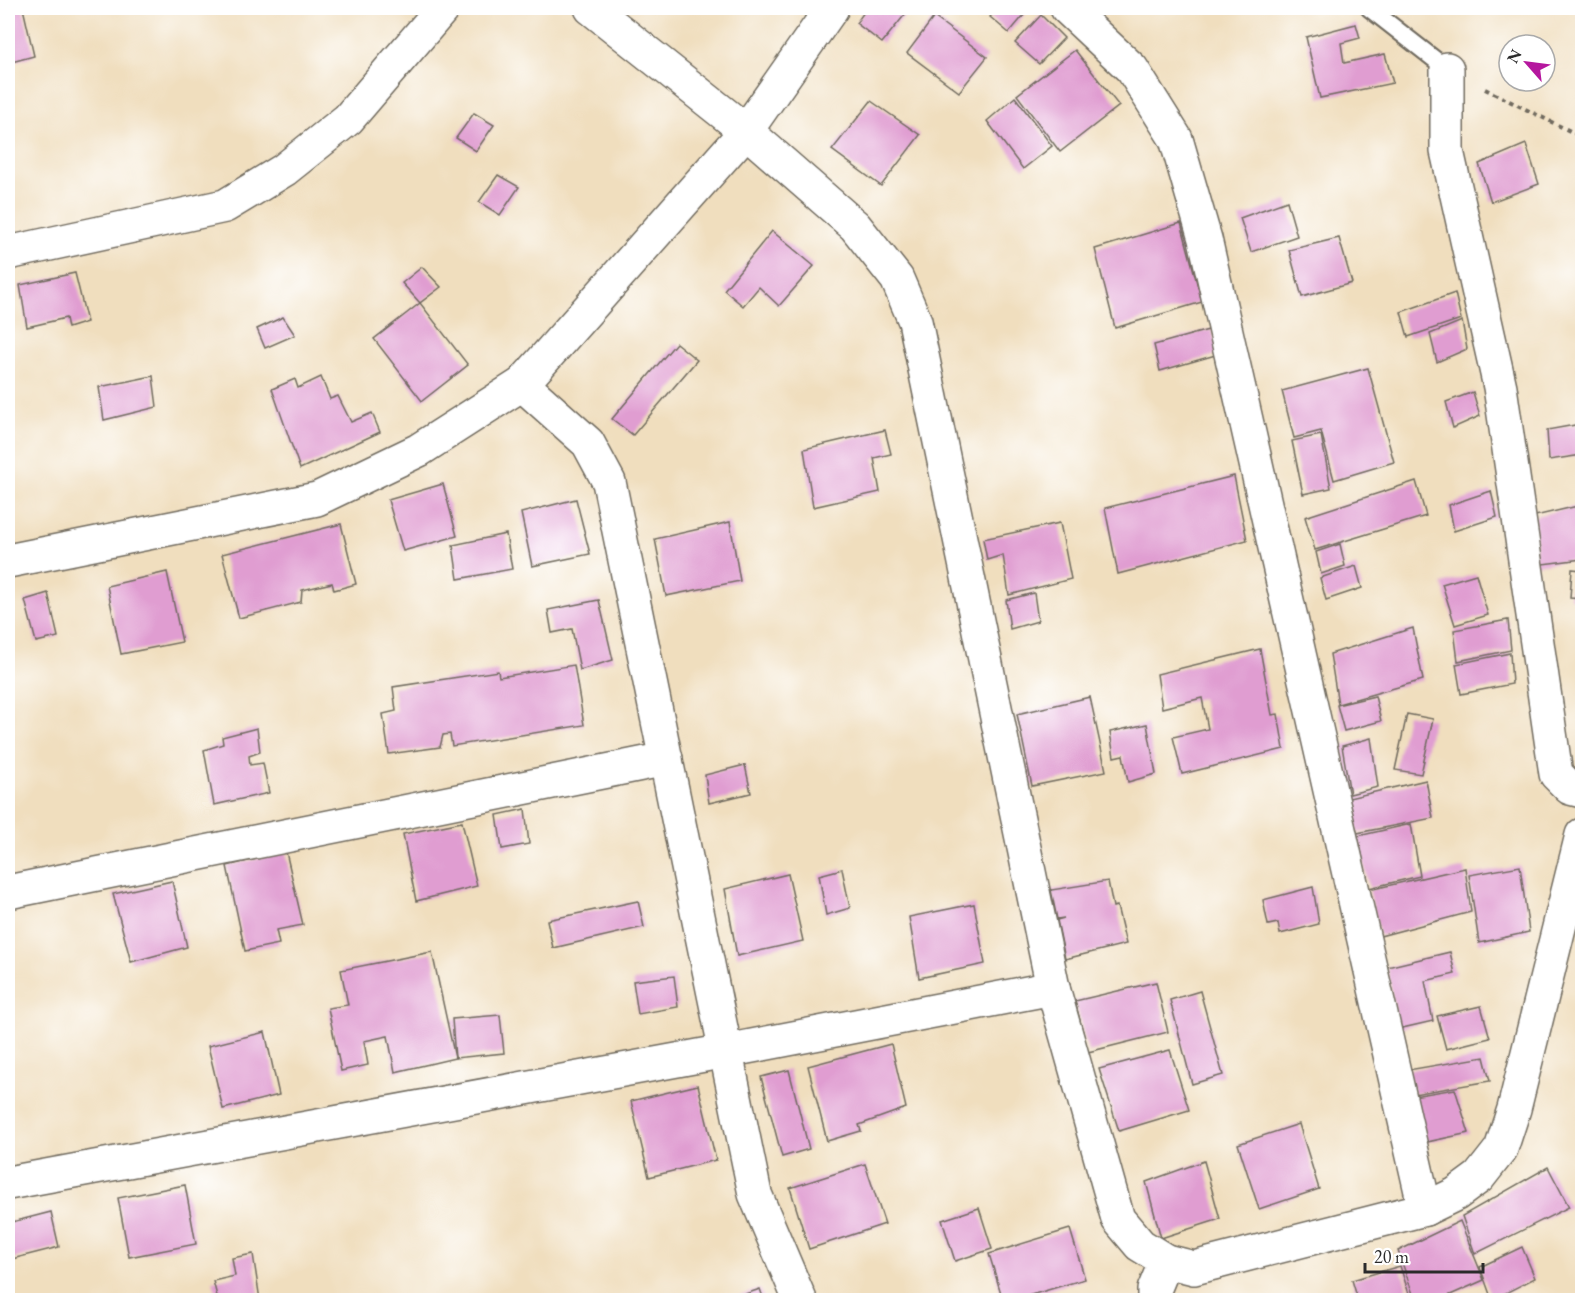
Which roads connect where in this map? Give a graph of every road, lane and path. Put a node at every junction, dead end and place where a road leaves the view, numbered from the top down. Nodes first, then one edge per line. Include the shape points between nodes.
1 (443, 8) edge
2 (591, 8) edge
3 (832, 8) edge
4 (1067, 8) edge
5 (1369, 8) edge
6 (1385, 13) edge
7 (1447, 69) junction
8 (746, 131) junction
9 (1582, 137) edge
10 (8, 253) edge
11 (522, 384) junction
12 (8, 561) edge
13 (666, 759) junction
14 (1582, 791) edge
15 (1582, 835) edge
16 (8, 892) edge
17 (1053, 988) junction
18 (726, 1051) junction
19 (8, 1183) edge
20 (1425, 1209) junction
21 (1166, 1261) junction
22 (800, 1300) edge
23 (1154, 1300) edge

1 - 10 street via 348,119 284,170 225,206
2 - 8 street
3 - 8 street
4 - 20 street via 1132,69 1176,139 1205,239
5 - 6 lane
6 - 7 lane
7 - 9 path
7 - 14 street via 1447,151 1500,387 1556,774 1570,788
8 - 11 street
8 - 17 street via 855,226 897,279 915,321
11 - 12 street via 419,450 317,499
11 - 13 street via 588,443 609,482
13 - 16 street
13 - 18 street
15 - 20 street via 1501,1149 1479,1177
17 - 18 street
17 - 21 street via 1118,1219 1140,1245
18 - 19 street
18 - 22 street via 756,1194
20 - 21 street via 1194,1268
21 - 23 street

